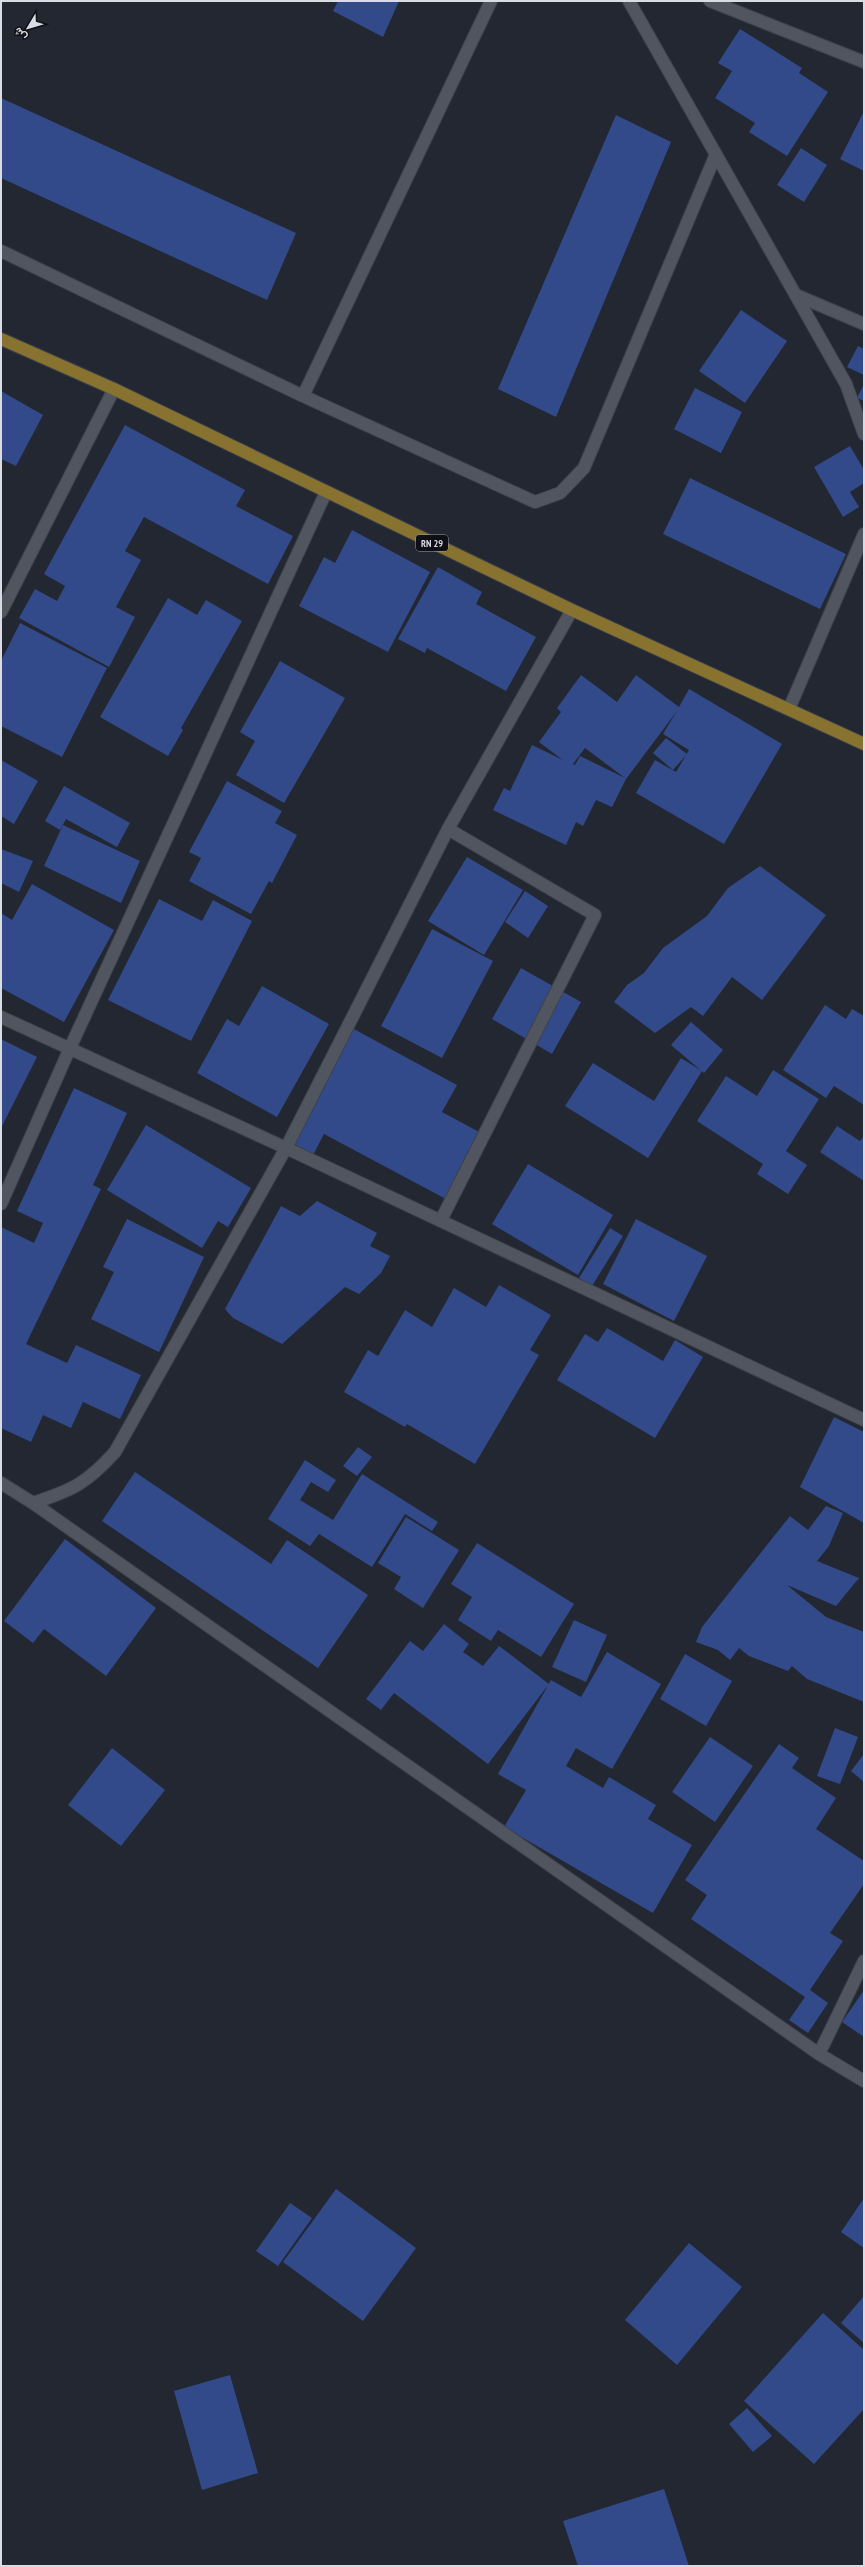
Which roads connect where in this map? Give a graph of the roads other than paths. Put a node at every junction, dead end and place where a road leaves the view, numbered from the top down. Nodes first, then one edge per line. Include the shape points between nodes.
1 (491, 1) edge
2 (629, 1) edge
3 (710, 1) edge
4 (864, 62) edge
5 (716, 154) junction
6 (1, 251) edge
7 (796, 295) junction
8 (864, 324) edge
9 (1, 339) edge
10 (114, 389) junction
11 (303, 396) junction
12 (864, 434) edge
13 (326, 492) junction
14 (864, 534) edge
15 (572, 610) junction
16 (1, 612) edge
17 (789, 709) junction
18 (864, 744) edge
19 (448, 829) junction
20 (1, 1017) edge
21 (70, 1048) junction
22 (286, 1148) junction
23 (1, 1204) edge
24 (441, 1220) junction
25 (864, 1420) edge
26 (1, 1483) edge
27 (34, 1503) junction
28 (864, 1961) edge
29 (819, 2054) junction
30 (864, 2081) edge

1 - 11 street
2 - 5 street
3 - 4 street
5 - 7 street
5 - 11 street via 584,468 560,493 535,502
6 - 11 street
7 - 8 street
7 - 12 street via 846,384
9 - 10 main road, RN 29
10 - 13 main road, RN 29
10 - 16 street
13 - 15 main road, RN 29
13 - 21 street
14 - 17 street
15 - 17 main road, RN 29
15 - 19 street
17 - 18 main road, RN 29
19 - 22 street
19 - 24 street via 595,915
20 - 21 street
21 - 22 street
21 - 23 street
22 - 24 street
22 - 27 street via 115,1452 94,1475 65,1493
24 - 25 street
26 - 27 street
27 - 29 street
28 - 29 street
29 - 30 street

